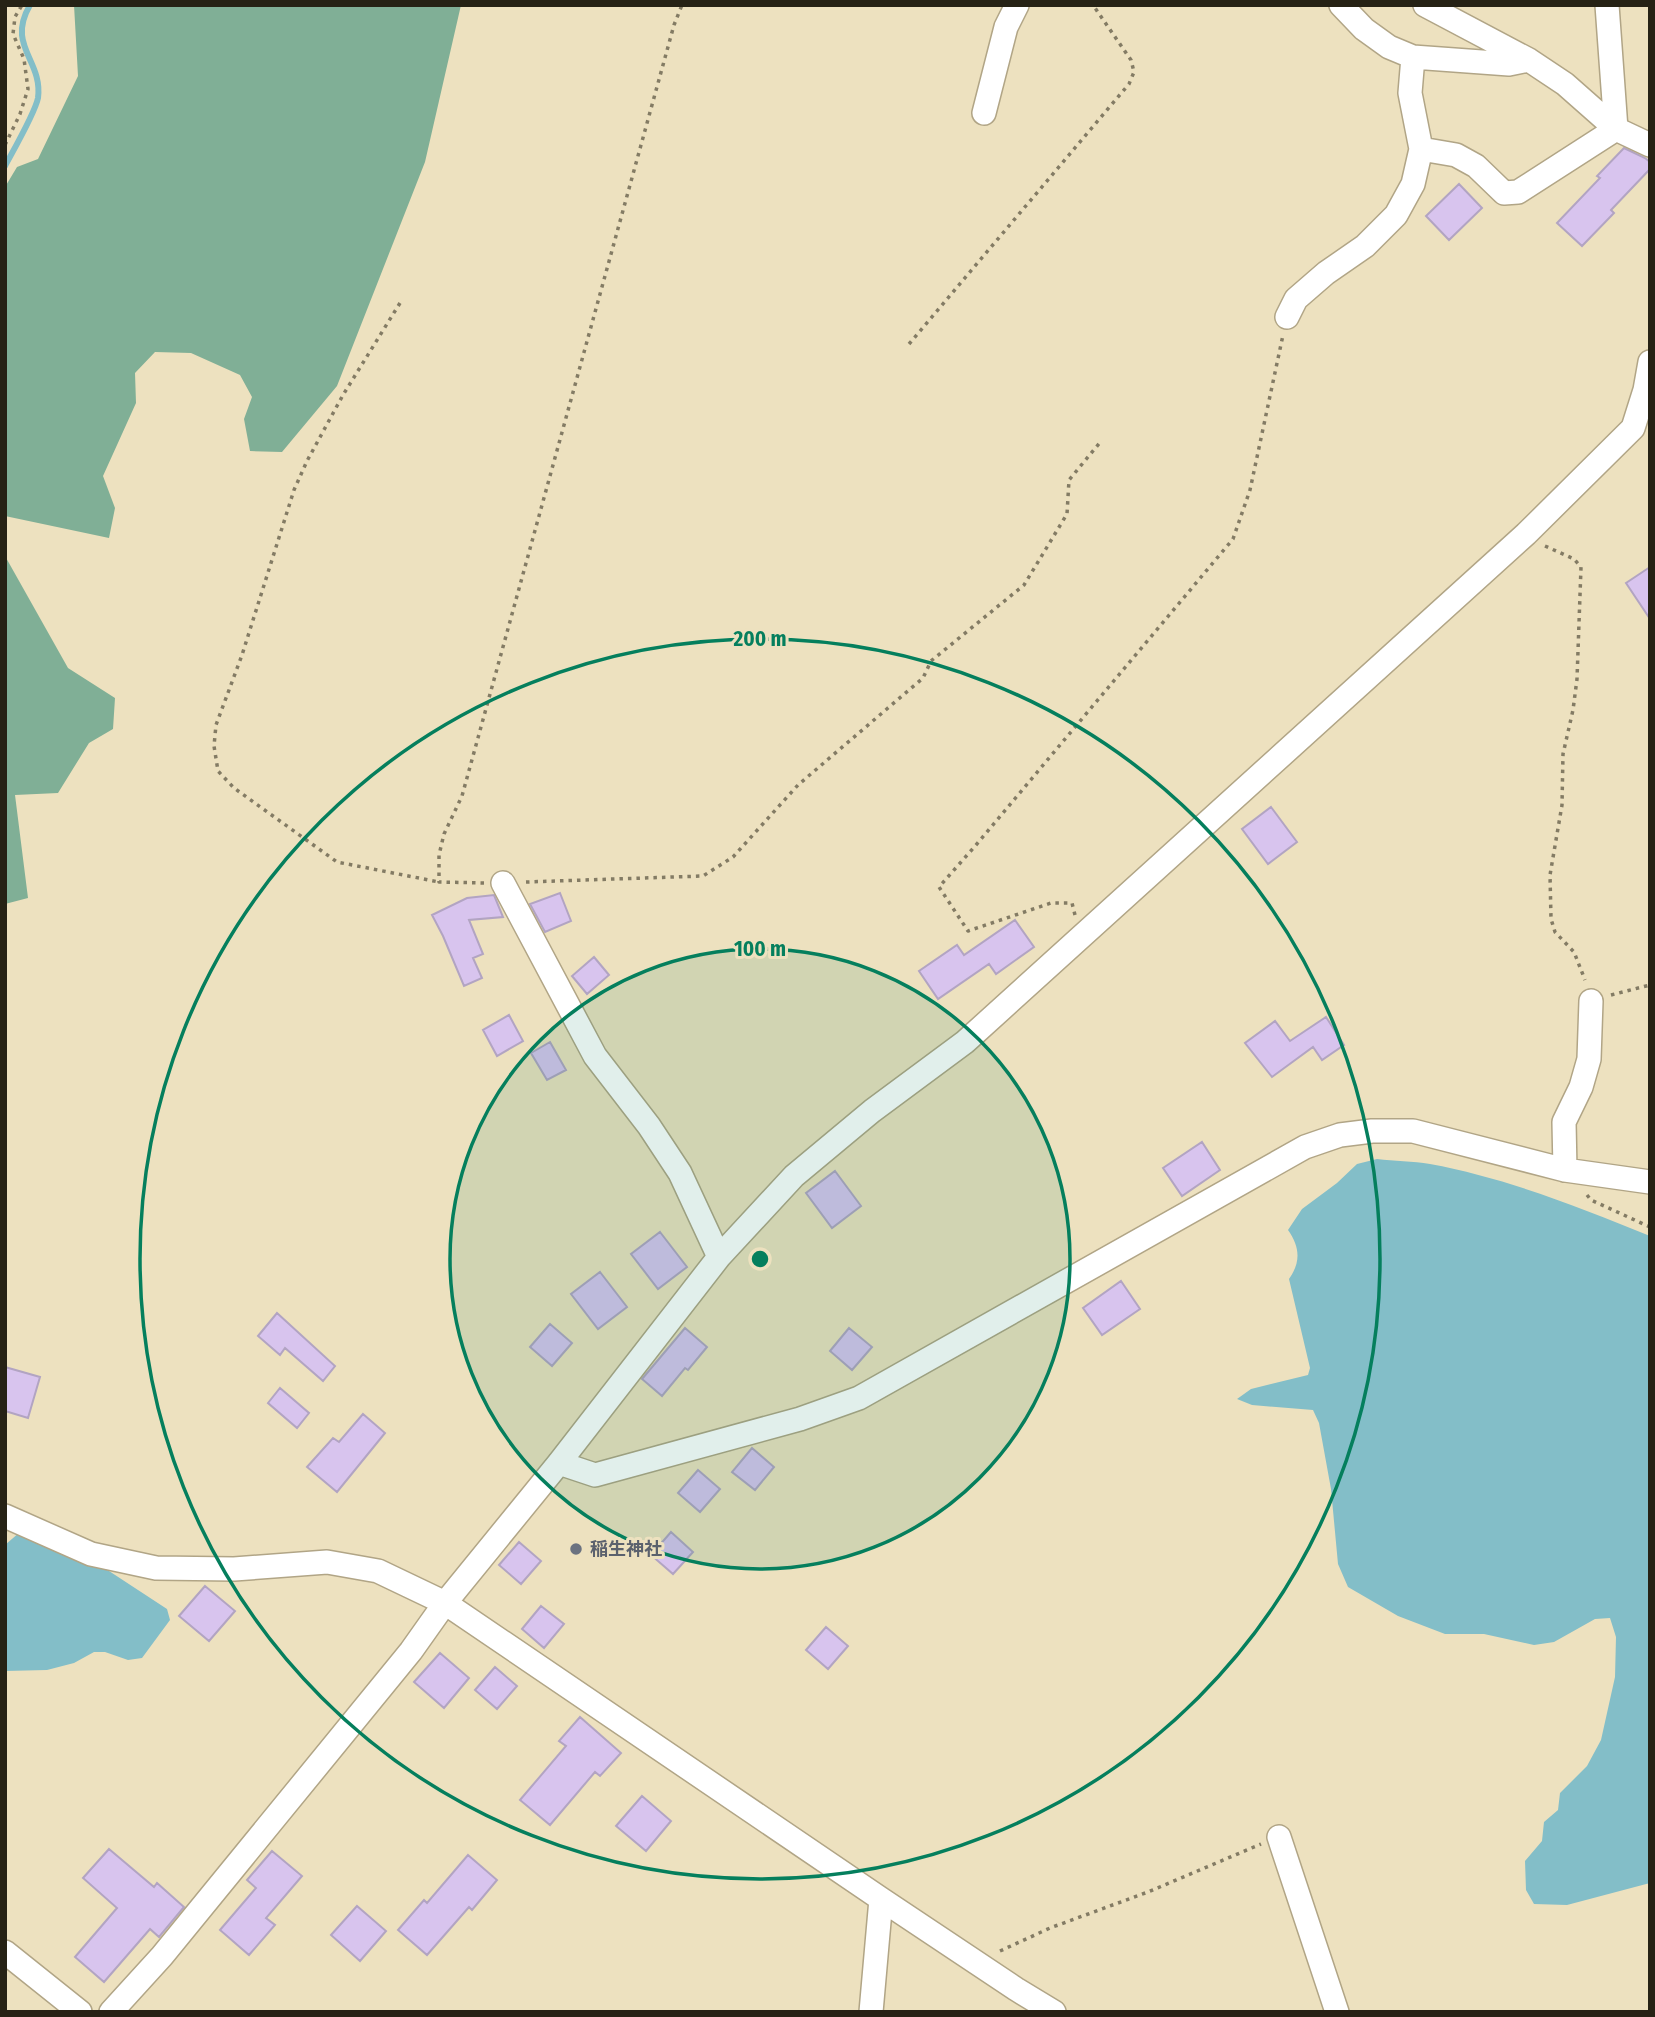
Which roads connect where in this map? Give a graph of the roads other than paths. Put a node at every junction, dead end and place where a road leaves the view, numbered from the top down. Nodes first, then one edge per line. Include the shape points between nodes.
1 (1017, 5) edge
2 (1341, 5) edge
3 (1425, 5) edge
4 (1607, 5) edge
5 (1413, 57) junction
6 (1529, 60) junction
7 (985, 113) dead end
8 (1616, 129) junction
9 (1650, 145) edge
10 (1421, 149) junction
11 (1287, 317) road end
12 (1650, 362) edge
13 (503, 883) road end
14 (1591, 1001) road end
15 (1565, 1170) junction
16 (1650, 1182) edge
17 (719, 1257) junction
18 (559, 1463) junction
19 (5, 1516) edge
20 (445, 1603) junction
21 (1279, 1836) road end
22 (881, 1899) junction
23 (5, 1952) edge
24 (80, 2012) edge
25 (111, 2012) edge
26 (871, 2012) edge
27 (1054, 2012) edge
28 (1337, 2012) edge

1 - 7 street via 1006,27
2 - 5 street via 1364,29
3 - 6 street
4 - 8 street
5 - 6 street via 1509,64
5 - 10 street via 1410,93
6 - 8 street via 1565,84
8 - 9 street
8 - 10 street via 1518,192 1504,193 1476,166 1456,155
10 - 11 street via 1413,184 1396,215 1366,246 1296,299
12 - 17 street via 1633,428 1526,534 965,1042 794,1176
13 - 17 street via 595,1056 680,1172
14 - 15 street via 1589,1059 1564,1122
15 - 16 street
15 - 18 street via 1413,1131 1340,1135 1305,1147 859,1398 800,1419 595,1475
17 - 18 street
18 - 20 street
19 - 20 street via 92,1554 156,1568 234,1569 327,1562 378,1570
20 - 22 street
20 - 25 street via 162,1956
21 - 28 street
22 - 26 street
22 - 27 street
23 - 24 street

